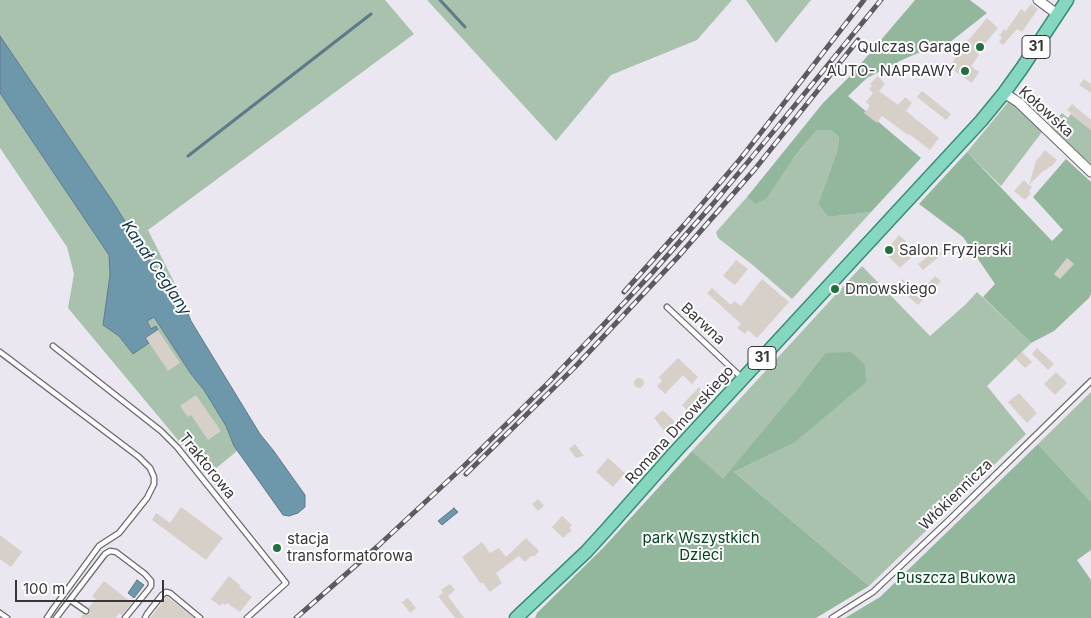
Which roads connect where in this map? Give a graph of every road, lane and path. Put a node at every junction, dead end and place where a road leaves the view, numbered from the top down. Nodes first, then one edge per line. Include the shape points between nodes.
1 (1038, 0) edge
2 (1066, 0) edge
3 (1057, 14) junction
4 (1004, 93) junction
5 (1091, 172) edge
6 (667, 307) dead end
7 (54, 346) dead end
8 (0, 352) edge
9 (743, 379) junction
10 (1091, 381) edge
11 (70, 600) junction
12 (86, 611) dead end
13 (0, 613) edge
14 (58, 617) edge
15 (518, 617) edge
16 (7, 618) edge
17 (47, 618) edge
18 (125, 618) edge
19 (145, 618) edge
20 (200, 618) edge
21 (247, 618) edge
22 (832, 618) edge

1 - 3 street
2 - 3 main road, 31
3 - 4 main road, 31
4 - 5 street, Kołowska via 1018,102
4 - 9 main road, Romana Dmowskiego / 31
6 - 9 lane, Barwna
7 - 21 lane, Traktorowa via 177,447 286,583
8 - 17 lane via 139,457 154,477 147,498 119,533 99,546
9 - 15 main road, Romana Dmowskiego / 31 via 586,552
10 - 22 lane, Włókiennicza via 873,592
11 - 12 lane
11 - 14 lane
11 - 18 lane via 105,554 116,552 151,581 151,586
13 - 16 lane
19 - 20 lane via 166,592

